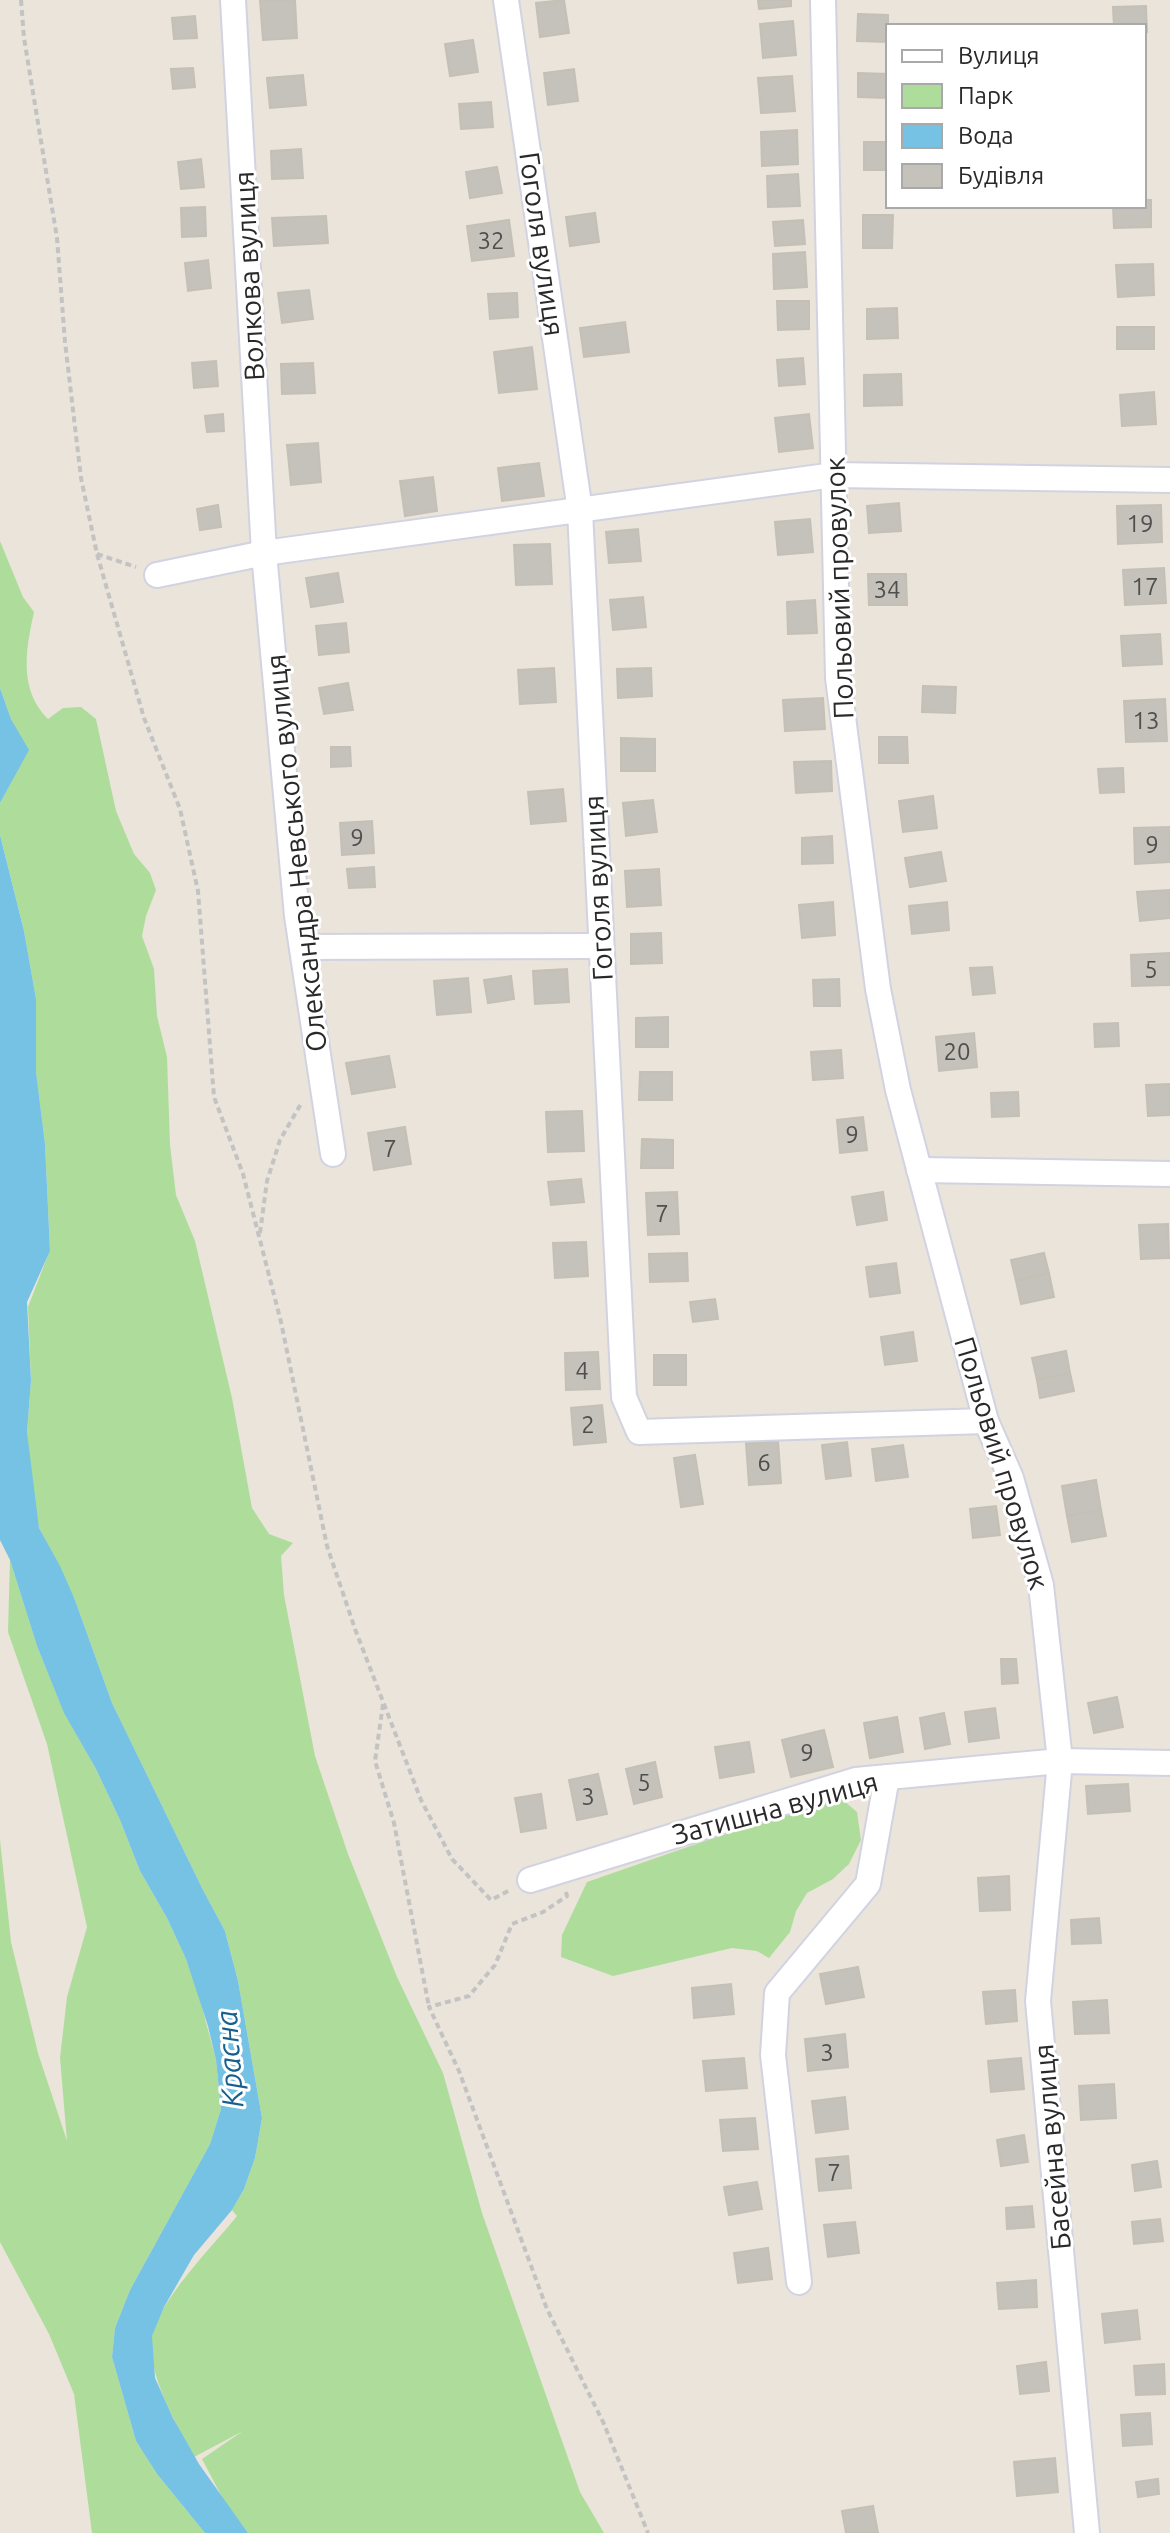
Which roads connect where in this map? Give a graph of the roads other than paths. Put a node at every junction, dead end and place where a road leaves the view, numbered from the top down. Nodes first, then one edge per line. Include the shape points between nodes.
1 (233, 0) edge
2 (506, 0) edge
3 (823, 0) edge
4 (834, 475) junction
5 (1170, 480) edge
6 (580, 511) junction
7 (264, 553) junction
8 (157, 575) road end
9 (601, 946) junction
10 (302, 947) junction
11 (333, 1154) dead end
12 (919, 1170) junction
13 (1170, 1174) edge
14 (986, 1421) junction
15 (1060, 1761) junction
16 (1170, 1763) edge
17 (887, 1777) junction
18 (530, 1880) road end
19 (799, 2282) dead end
20 (1087, 2533) edge

1 - 7 street, Волкова вулиця
2 - 6 street, Гоголя вулиця
3 - 4 street, Польовий провулок
4 - 5 street
4 - 6 street
4 - 12 street, Польовий провулок via 838,678 878,989
6 - 7 street
6 - 9 street, Гоголя вулиця
7 - 8 street
7 - 10 street, Олександра Невського вулиця
9 - 10 street
9 - 14 street, Гоголя вулиця via 624,1397 639,1432
10 - 11 street, Олександра Невського вулиця
12 - 13 street
12 - 14 street, Польовий провулок
14 - 15 street, Польовий провулок via 1011,1478 1041,1585
15 - 16 street, Затишна вулиця
15 - 17 street, Затишна вулиця
15 - 20 street, Басейна вулиця via 1038,2001
17 - 18 street, Затишна вулиця via 856,1780
17 - 19 street via 868,1884 777,1993 773,2055

